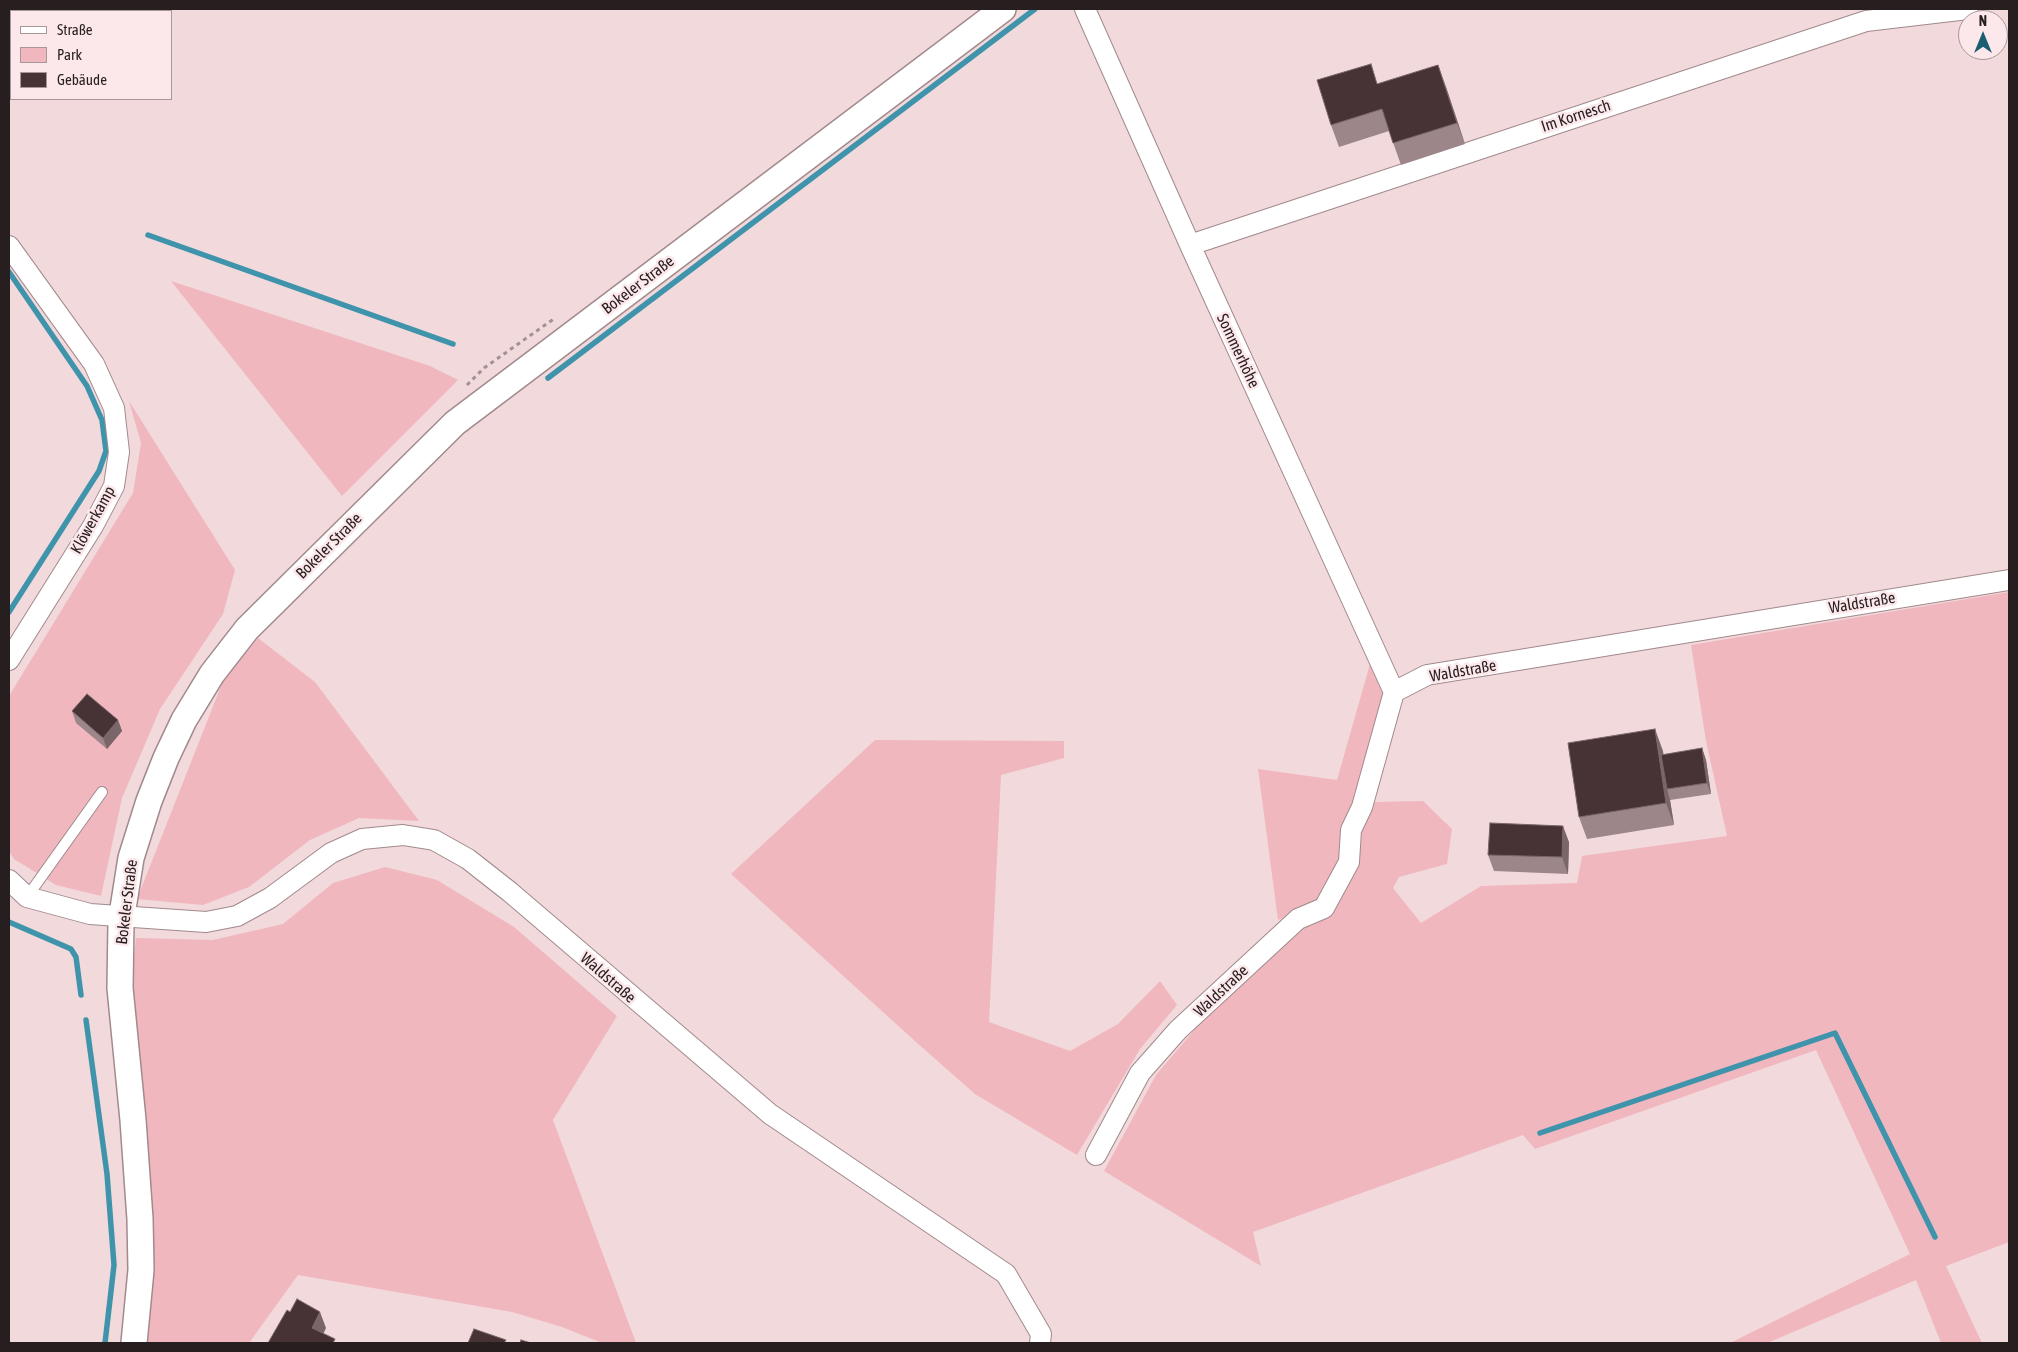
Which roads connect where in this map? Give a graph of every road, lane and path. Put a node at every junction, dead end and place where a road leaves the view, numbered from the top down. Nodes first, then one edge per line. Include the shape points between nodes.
1 (1003, 9) edge
2 (1085, 9) edge
3 (1968, 9) edge
4 (1190, 245) junction
5 (9, 246) edge
6 (2009, 580) edge
7 (9, 660) edge
8 (1394, 692) junction
9 (102, 792) dead end
10 (9, 880) edge
11 (27, 897) junction
12 (114, 915) junction
13 (1096, 1155) dead end
14 (134, 1343) edge
15 (1040, 1343) edge

1 - 12 street, Bokeler Straße via 455,423 247,628 212,674 166,758
2 - 4 street, Sommerhöhe
3 - 4 street, Im Kornesch via 1866,21
4 - 8 street, Sommerhöhe
5 - 7 street, Klöwerkamp via 94,364 114,408 119,452 114,486
6 - 8 street, Waldstraße via 1427,675
8 - 13 street, Waldstraße via 1362,807 1351,830 1349,862 1324,908 1298,919 1178,1030 1140,1073
9 - 11 lane
10 - 11 street
11 - 12 street via 90,914
12 - 14 street, Bokeler Straße via 140,1219 141,1270
12 - 15 street, Waldstraße via 206,922 238,916 270,898 331,853 362,839 403,835 434,840 468,859 503,887 770,1114 1006,1274 1041,1334

